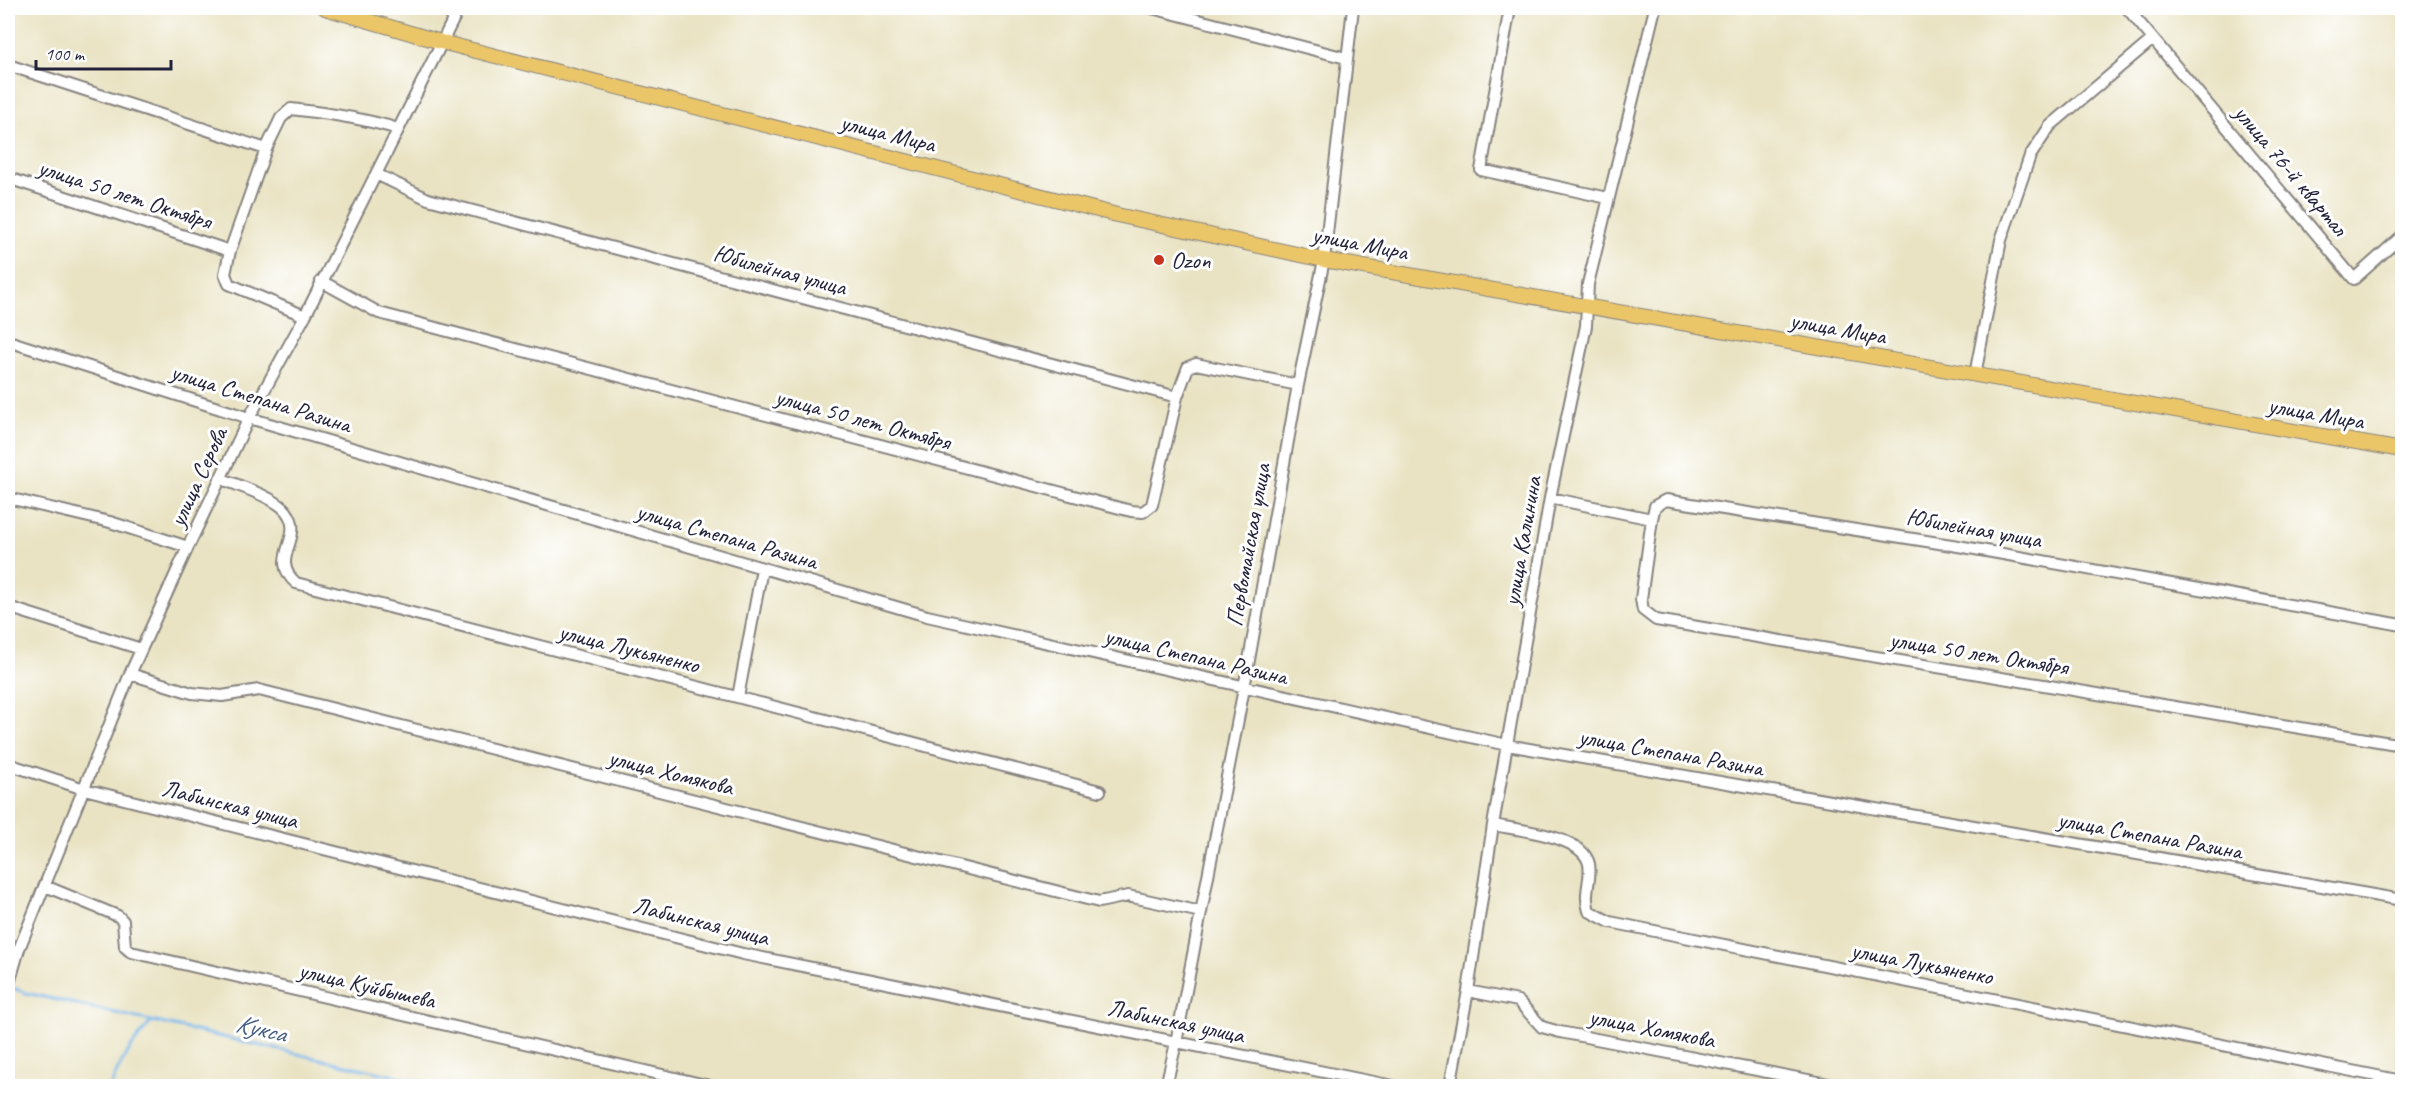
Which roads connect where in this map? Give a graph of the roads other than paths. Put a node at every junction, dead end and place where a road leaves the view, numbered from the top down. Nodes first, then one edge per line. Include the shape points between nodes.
1 (325, 8) edge
2 (459, 8) edge
3 (1159, 8) edge
4 (1353, 8) edge
5 (1509, 8) edge
6 (1655, 8) edge
7 (2127, 8) edge
8 (2153, 39) junction
9 (441, 42) junction
10 (1346, 58) junction
11 (8, 65) edge
12 (398, 129) junction
13 (266, 149) junction
14 (376, 174) junction
15 (8, 178) edge
16 (1608, 198) junction
17 (2403, 236) edge
18 (230, 251) junction
19 (1324, 260) junction
20 (321, 281) junction
21 (1586, 307) junction
22 (305, 316) junction
23 (8, 341) edge
24 (1975, 375) junction
25 (1298, 385) junction
26 (1177, 397) junction
27 (249, 418) junction
28 (2403, 450) edge
29 (220, 478) junction
30 (8, 498) edge
31 (1550, 498) junction
32 (1652, 519) junction
33 (188, 547) junction
34 (762, 569) junction
35 (8, 607) edge
36 (2403, 624) edge
37 (141, 649) junction
38 (130, 674) junction
39 (1244, 688) junction
40 (738, 697) junction
41 (1507, 745) junction
42 (2403, 745) edge
43 (8, 764) edge
44 (84, 789) junction
45 (1100, 791) dead end
46 (1493, 825) junction
47 (45, 886) junction
48 (2403, 900) edge
49 (1201, 912) junction
50 (10, 980) dead end
51 (1468, 991) junction
52 (1176, 1043) junction
53 (2403, 1081) edge
54 (710, 1086) edge
55 (1166, 1086) edge
56 (1393, 1086) edge
57 (1450, 1086) edge
58 (1839, 1086) edge

1 - 9 main road, улица Мира
2 - 9 street, улица Серова
3 - 10 street
4 - 10 street, Первомайская улица
5 - 16 street via 1480,170
6 - 16 street, улица Калинина
7 - 8 street, улица 76-й квартал
8 - 17 street, улица 76-й квартал via 2354,279
8 - 24 street via 2050,126 2030,156 2001,240
9 - 12 street, улица Серова
9 - 19 main road, улица Мира via 1117,215
10 - 19 street, Первомайская улица
11 - 13 street
12 - 13 street via 370,120 291,110 281,118
12 - 14 street, улица Серова
13 - 18 street
14 - 20 street, улица Серова
14 - 26 street, Юбилейная улица via 428,199
15 - 18 street, улица 50 лет Октября
16 - 21 street, улица Калинина
18 - 22 street via 225,274 229,284
19 - 21 main road, улица Мира
19 - 25 street, Первомайская улица
20 - 22 street, улица Серова
20 - 26 street, улица 50 лет Октября via 379,313 1131,511 1143,512 1152,505
21 - 24 main road, улица Мира
21 - 31 street, улица Калинина via 1586,326
22 - 27 street, улица Серова
23 - 27 street, улица Степана Разина
24 - 28 main road, улица Мира
25 - 26 street, улица 50 лет Октября via 1196,364 1188,367
25 - 39 street, Первомайская улица
27 - 29 street, улица Серова
27 - 34 street, улица Степана Разина
29 - 33 street, улица Серова
29 - 40 street, улица Лукьяненко via 277,503 287,512 293,523 284,565 286,575 296,583
30 - 33 street via 110,522
31 - 32 street
31 - 41 street, улица Калинина
32 - 36 street, Юбилейная улица via 1655,506 1666,501 1958,546
32 - 42 street, улица 50 лет Октября via 1641,599 1643,610 1656,620
33 - 37 street, улица Серова
34 - 39 street, улица Степана Разина via 927,616
34 - 40 street
35 - 37 street
37 - 38 street, улица Серова
38 - 44 street, улица Серова
38 - 49 street, улица Хомякова via 192,693 222,696 259,690 1099,902 1128,896
39 - 41 street, улица Степана Разина
39 - 49 street, Первомайская улица
40 - 45 street, улица Лукьяненко
41 - 46 street, улица Калинина
41 - 48 street, улица Степана Разина
43 - 44 street, Лабинская улица
44 - 47 street, улица Серова
44 - 52 street, Лабинская улица via 743,954
46 - 51 street, улица Калинина
46 - 53 street, улица Лукьяненко via 1566,840 1581,850 1589,864 1585,900 1588,911 1610,922
47 - 50 street, улица Серова
47 - 54 street, улица Куйбышева via 118,916 123,921 124,947 131,952
49 - 52 street, Первомайская улица
51 - 57 street, улица Калинина
51 - 58 street, улица Хомякова via 1518,1001 1542,1027 1560,1032
52 - 55 street, Первомайская улица
52 - 56 street, Лабинская улица

